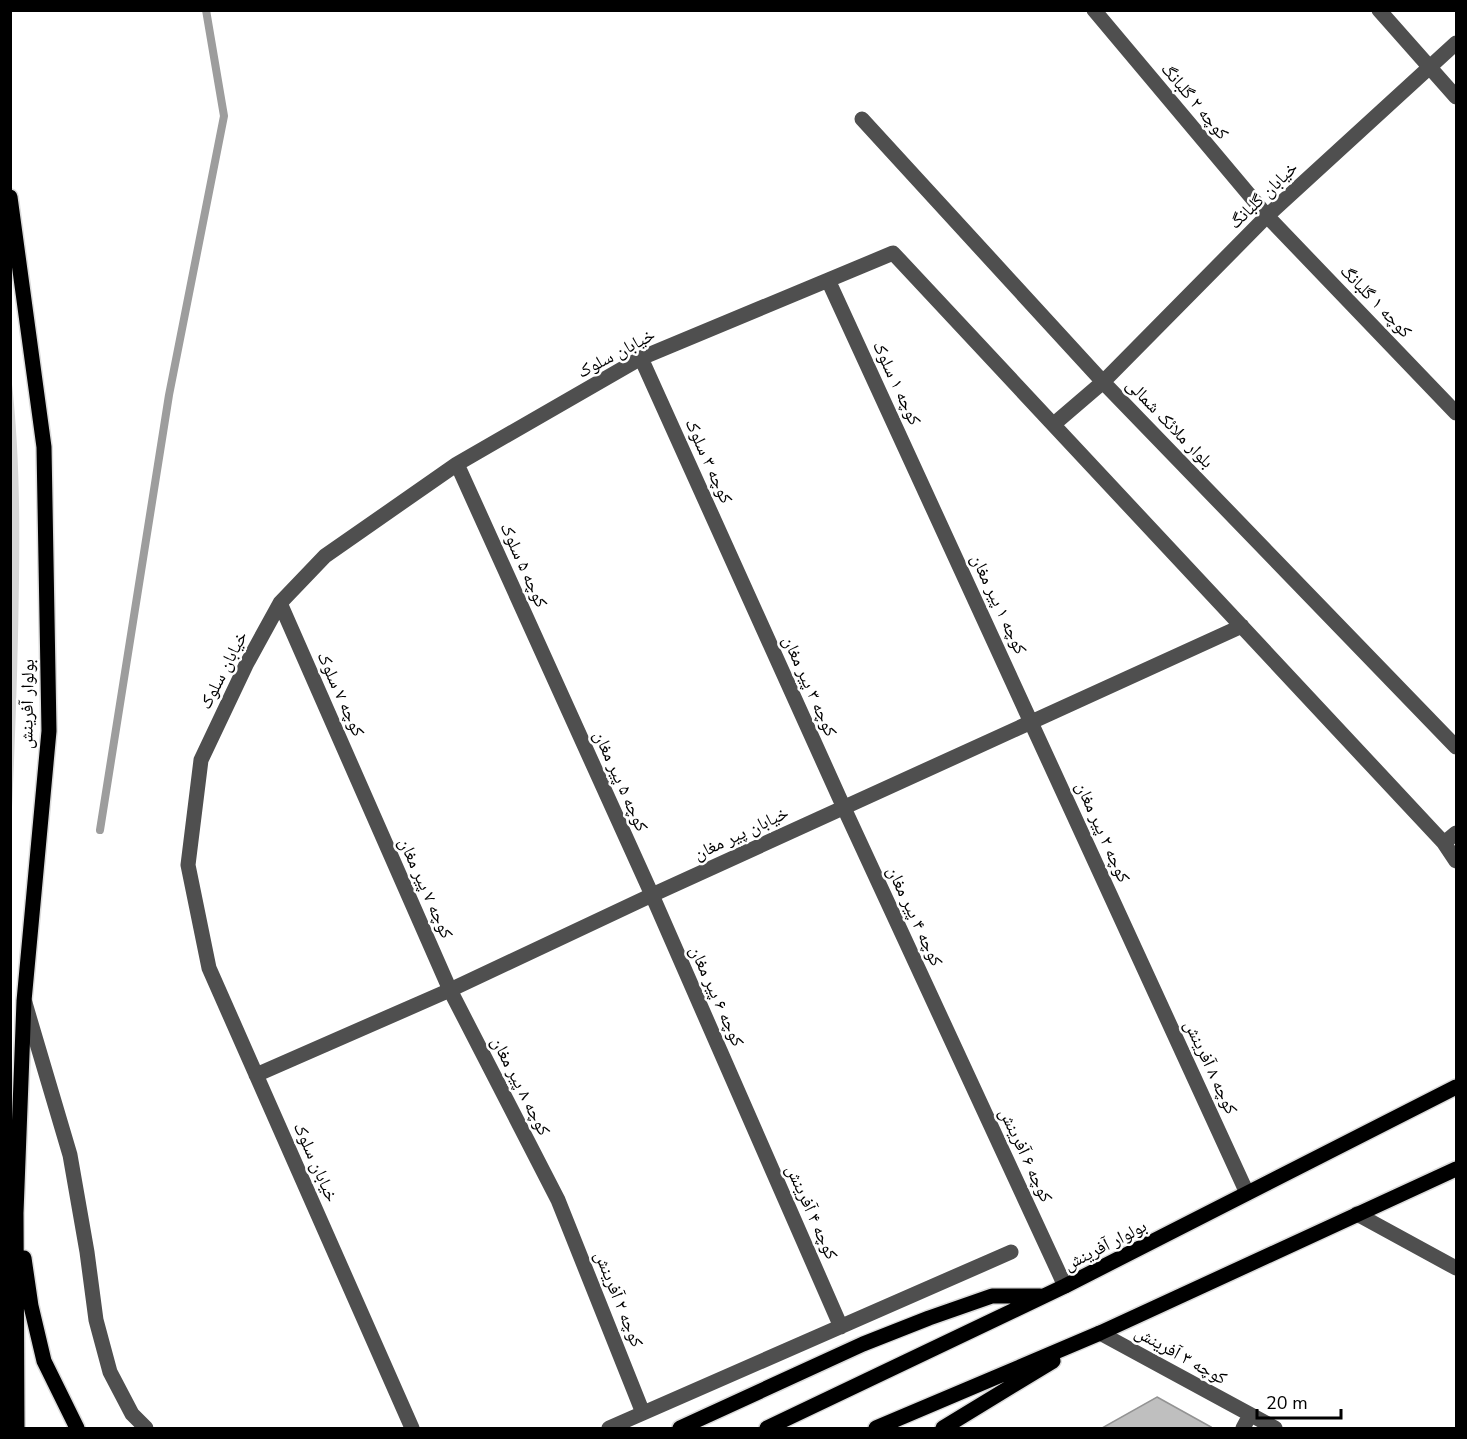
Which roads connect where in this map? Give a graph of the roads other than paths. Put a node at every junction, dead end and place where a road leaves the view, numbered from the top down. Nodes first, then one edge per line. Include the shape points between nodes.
1 (1094, 10) edge
2 (1379, 10) edge
3 (1456, 43) edge
4 (1429, 68) junction
5 (1456, 97) edge
6 (862, 119) dead end
7 (10, 197) edge
8 (1267, 216) junction
9 (828, 280) junction
10 (641, 358) junction
11 (1103, 382) junction
12 (1456, 413) edge
13 (1054, 424) junction
14 (457, 464) junction
15 (931, 502) joint
16 (741, 580) joint
17 (280, 603) junction
18 (1242, 626) junction
19 (556, 683) joint
20 (1032, 722) junction
21 (1456, 747) edge
22 (367, 801) joint
23 (844, 808) junction
24 (1450, 838) edge
25 (1456, 861) edge
26 (652, 895) junction
27 (1139, 958) joint
28 (450, 990) junction
29 (24, 1001) junction
30 (951, 1040) joint
31 (256, 1075) junction
32 (1456, 1088) edge
33 (747, 1112) joint
34 (1456, 1168) edge
35 (1247, 1193) junction
36 (558, 1200) joint
37 (16, 1213) junction
38 (1357, 1214) junction
39 (1011, 1252) dead end
40 (1456, 1268) edge
41 (1065, 1286) junction
42 (1046, 1296) junction
43 (841, 1327) junction
44 (1100, 1333) junction
45 (643, 1413) junction
46 (1246, 1422) edge
47 (408, 1426) edge
48 (17, 1428) edge
49 (76, 1428) edge
50 (146, 1428) edge
51 (609, 1428) edge
52 (680, 1428) edge
53 (767, 1428) edge
54 (876, 1428) edge
55 (943, 1428) edge
56 (1275, 1428) edge

1 - 8 street, کوچه ۲ گلبانگ
2 - 4 street
3 - 4 street, خیابان گلبانگ
4 - 5 street
4 - 8 street, خیابان گلبانگ
6 - 11 street, بلوار ملائک شمالی
7 - 29 main road, بولوار آفرینش via 44,459 48,732
8 - 11 street, خیابان گلبانگ
8 - 12 street, کوچه ۱ گلبانگ
9 - 10 street, خیابان سلوک
9 - 13 street, خیابان سلوک via 893,253
9 - 15 street, کوچه ۱ سلوک
10 - 14 street, خیابان سلوک
10 - 16 street, کوچه ۳ سلوک
11 - 13 street, خیابان گلبانگ
11 - 21 street, بلوار ملائک شمالی
13 - 18 street
14 - 17 street, خیابان سلوک via 325,556
14 - 19 street, کوچه ۵ سلوک
15 - 20 street, کوچه ۱ پیر مغان
16 - 23 street, کوچه ۳ پیر مغان
17 - 22 street, کوچه ۷ سلوک
17 - 31 street, خیابان سلوک via 201,760 188,865 209,968
18 - 20 street, خیابان پیر مغان
18 - 24 street
19 - 26 street, کوچه ۵ پیر مغان
20 - 23 street, خیابان پیر مغان
20 - 27 street, کوچه ۲ پیر مغان
22 - 28 street, کوچه ۷ پیر مغان
23 - 26 street, خیابان پیر مغان
23 - 30 street, کوچه ۴ پیر مغان
24 - 25 street
26 - 28 street, خیابان پیر مغان
26 - 33 street, کوچه ۶ پیر مغان
27 - 35 street, کوچه ۸ آفرینش
28 - 31 street, خیابان پیر مغان
28 - 36 street, کوچه ۸ پیر مغان
29 - 37 main road, بولوار آفرینش
29 - 50 street via 69,1155 96,1320 110,1372 132,1414
30 - 41 street, کوچه ۶ آفرینش
31 - 47 street, خیابان سلوک
32 - 35 main road, بولوار آفرینش
33 - 43 street, کوچه ۴ آفرینش
34 - 38 main road
35 - 41 main road, بولوار آفرینش
36 - 45 street, کوچه ۲ آفرینش
37 - 48 main road, بولوار آفرینش
37 - 49 main road via 44,1360
38 - 40 street
38 - 44 main road
39 - 43 street
41 - 42 main road, بولوار آفرینش
42 - 52 main road via 992,1296 930,1318 863,1344
42 - 53 main road, بولوار آفرینش
43 - 45 street
44 - 46 street, کوچه ۳ آفرینش
44 - 54 main road
44 - 55 main road
45 - 51 street
46 - 56 street, کوچه ۳ آفرینش

